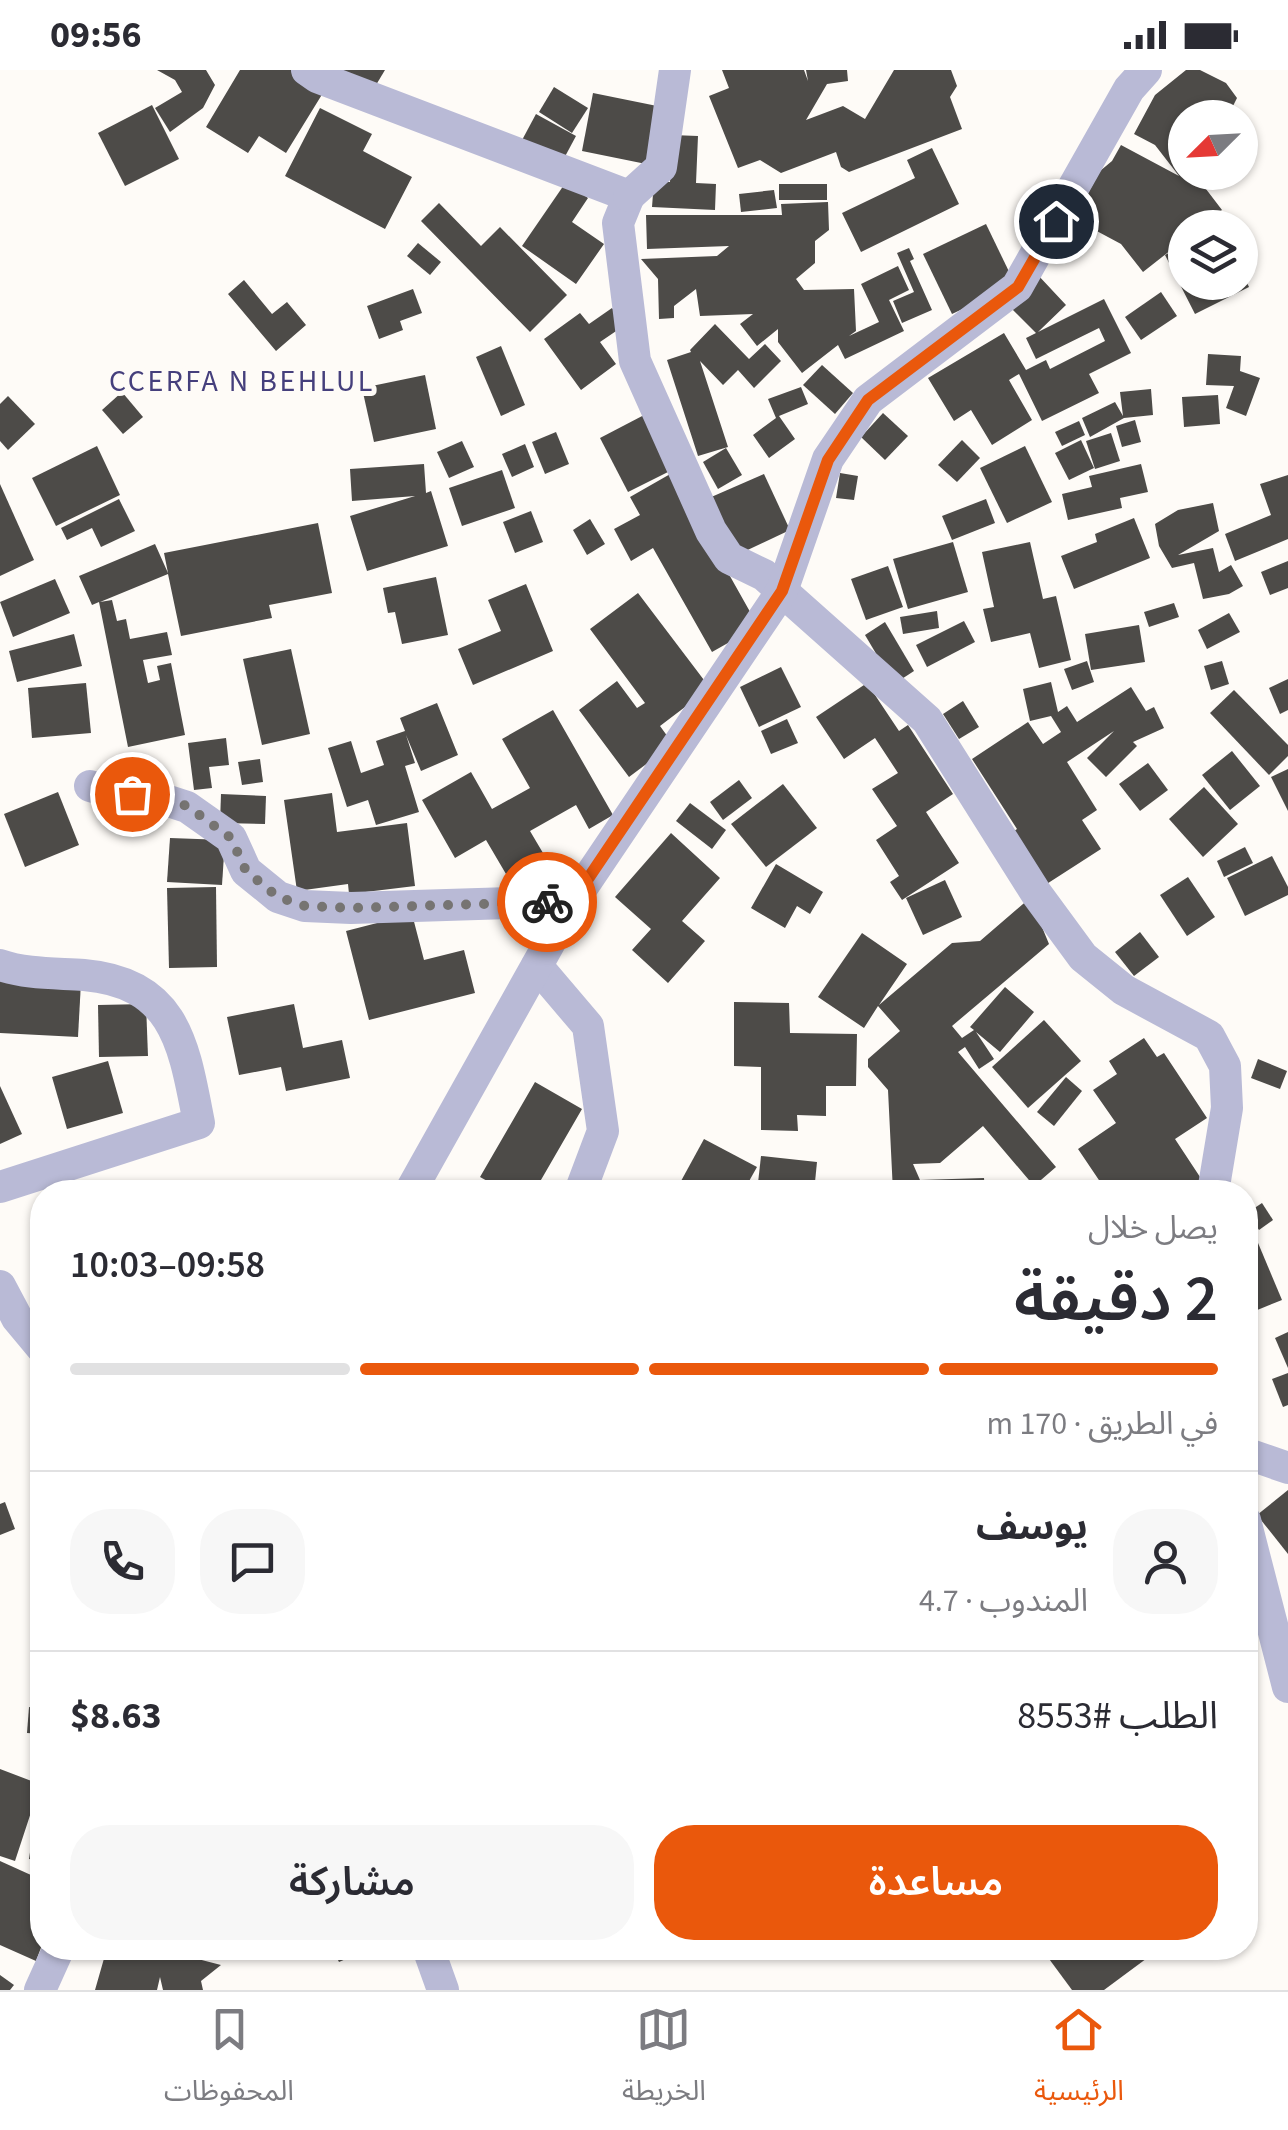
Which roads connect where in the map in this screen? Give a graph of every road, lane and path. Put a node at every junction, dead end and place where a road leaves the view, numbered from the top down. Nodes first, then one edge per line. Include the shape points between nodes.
1 (307, 70) edge
2 (676, 70) edge
3 (1146, 70) edge
4 (629, 196) junction
5 (782, 591) junction
6 (90, 786) dead end
7 (573, 901) junction
8 (0, 965) edge
9 (537, 966) junction
10 (417, 1180) edge
11 (584, 1180) edge
12 (1215, 1180) edge
13 (0, 1188) edge
14 (0, 1286) edge
15 (30, 1334) edge
16 (1258, 1457) edge
17 (1288, 1468) edge
18 (1258, 1570) edge
19 (1288, 1687) edge
20 (54, 1960) edge
21 (432, 1960) edge
22 (42, 1989) edge
23 (443, 1990) edge

1 - 4 street
2 - 4 street via 661,167
3 - 5 street via 1018,287 868,400 828,460
4 - 5 street via 618,222 635,361 711,531 730,558
5 - 7 street
5 - 12 street via 927,720 1083,957 1124,990 1209,1036 1224,1066 1228,1108
6 - 7 street via 187,806 231,838 246,871 278,897 305,906
7 - 9 street
8 - 13 street via 93,976 126,984 155,1002 174,1024 199,1123
9 - 10 street
9 - 11 street via 588,1026 602,1131
14 - 15 street
16 - 17 street
18 - 19 street
20 - 22 street
21 - 23 street

